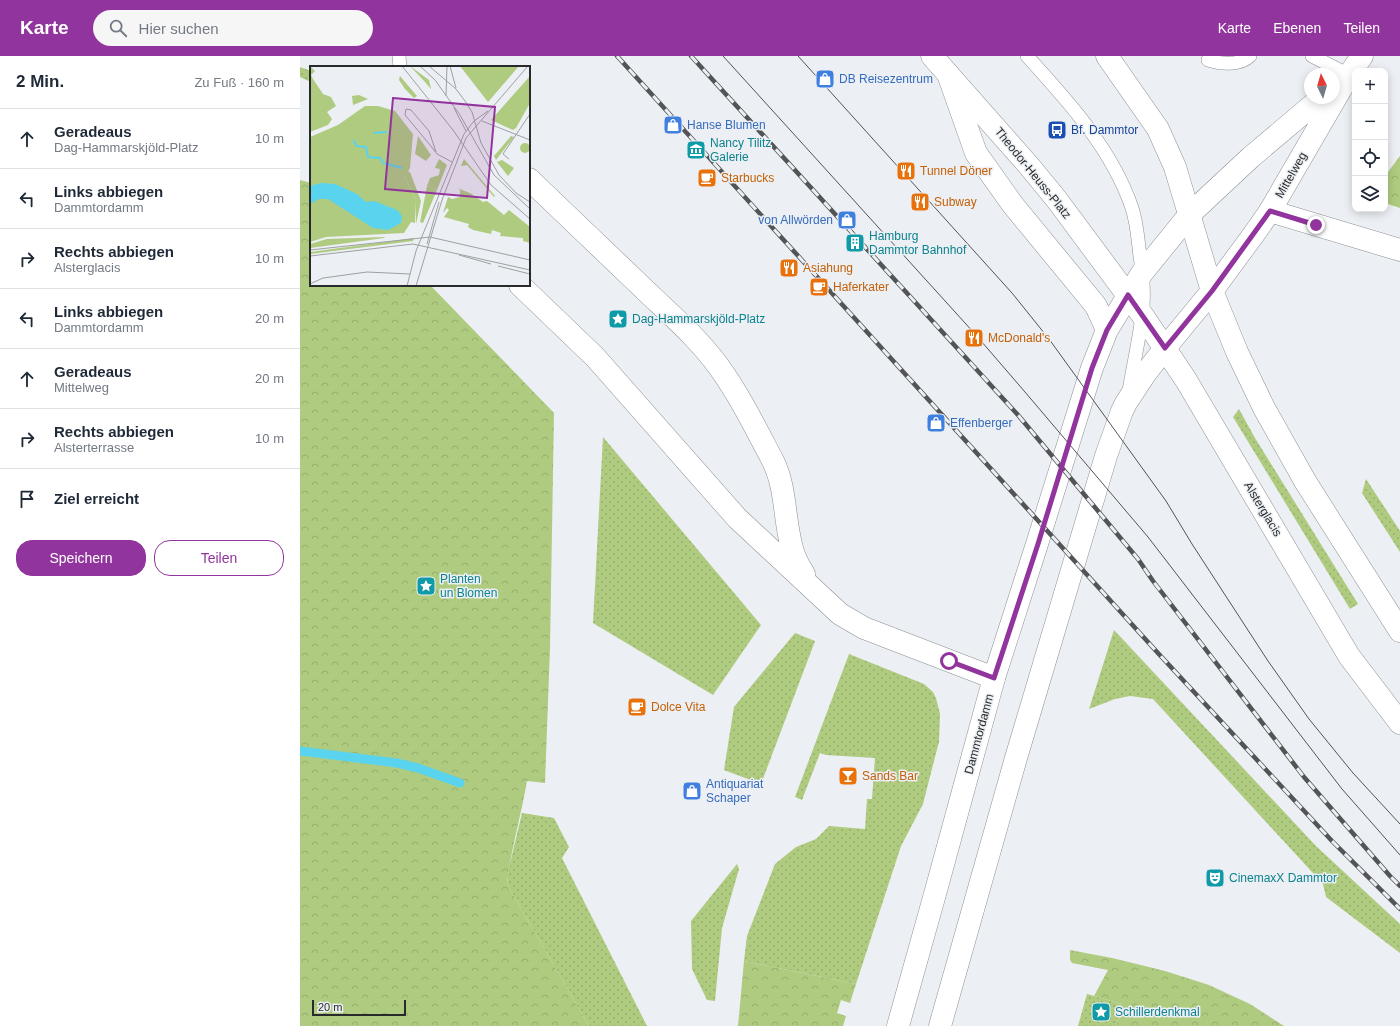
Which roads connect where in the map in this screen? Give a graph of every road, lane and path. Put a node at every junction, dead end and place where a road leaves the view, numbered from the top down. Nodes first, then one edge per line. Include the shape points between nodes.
1 (399, 56) edge
2 (932, 56) edge
3 (1027, 56) edge
4 (1107, 56) edge
5 (1250, 56) edge
6 (1312, 56) edge
7 (1362, 56) edge
8 (1208, 60) dead end
9 (400, 66) edge
10 (948, 74) junction
11 (1342, 81) edge
12 (1315, 104) edge
13 (530, 180) edge
14 (1270, 211) junction
15 (1190, 214) junction
16 (1400, 250) edge
17 (1142, 273) junction
18 (521, 286) edge
19 (1212, 291) junction
20 (1128, 295) junction
21 (1142, 316) junction
22 (1107, 330) junction
23 (1165, 348) junction
24 (1126, 403) junction
25 (812, 587) junction
26 (1400, 631) edge
27 (994, 678) junction
28 (1400, 722) edge
29 (899, 1025) edge
30 (940, 1026) edge

1 - 9 lane
2 - 10 street, Theodor-Heuss-Platz
3 - 17 lane via 1070,102 1110,159 1132,207
4 - 15 street via 1158,130 1175,167
5 - 8 lane via 1227,64
6 - 11 lane
7 - 11 street, Mittelweg
10 - 20 street, Theodor-Heuss-Platz via 1044,184
10 - 22 street via 976,153 1013,205 1096,306
11 - 14 street, Mittelweg
12 - 15 street via 1251,157
13 - 25 street via 718,365 735,390 774,463 783,493 791,545 797,563
14 - 16 street
14 - 19 street, Mittelweg
15 - 17 street, Dammtordamm
15 - 19 street
17 - 20 street, Dammtordamm
17 - 21 lane
18 - 25 street via 595,357 737,518
19 - 23 street
19 - 26 street via 1264,408 1309,487
20 - 21 street, Alsterglacis
20 - 22 street, Dammtordamm
21 - 23 street, Alsterglacis
21 - 24 lane
22 - 27 street, Dammtordamm via 1092,368
23 - 24 street
23 - 28 street, Alsterglacis via 1349,656
24 - 30 street via 1106,456
25 - 27 street via 840,614 864,628
27 - 29 street, Dammtordamm

